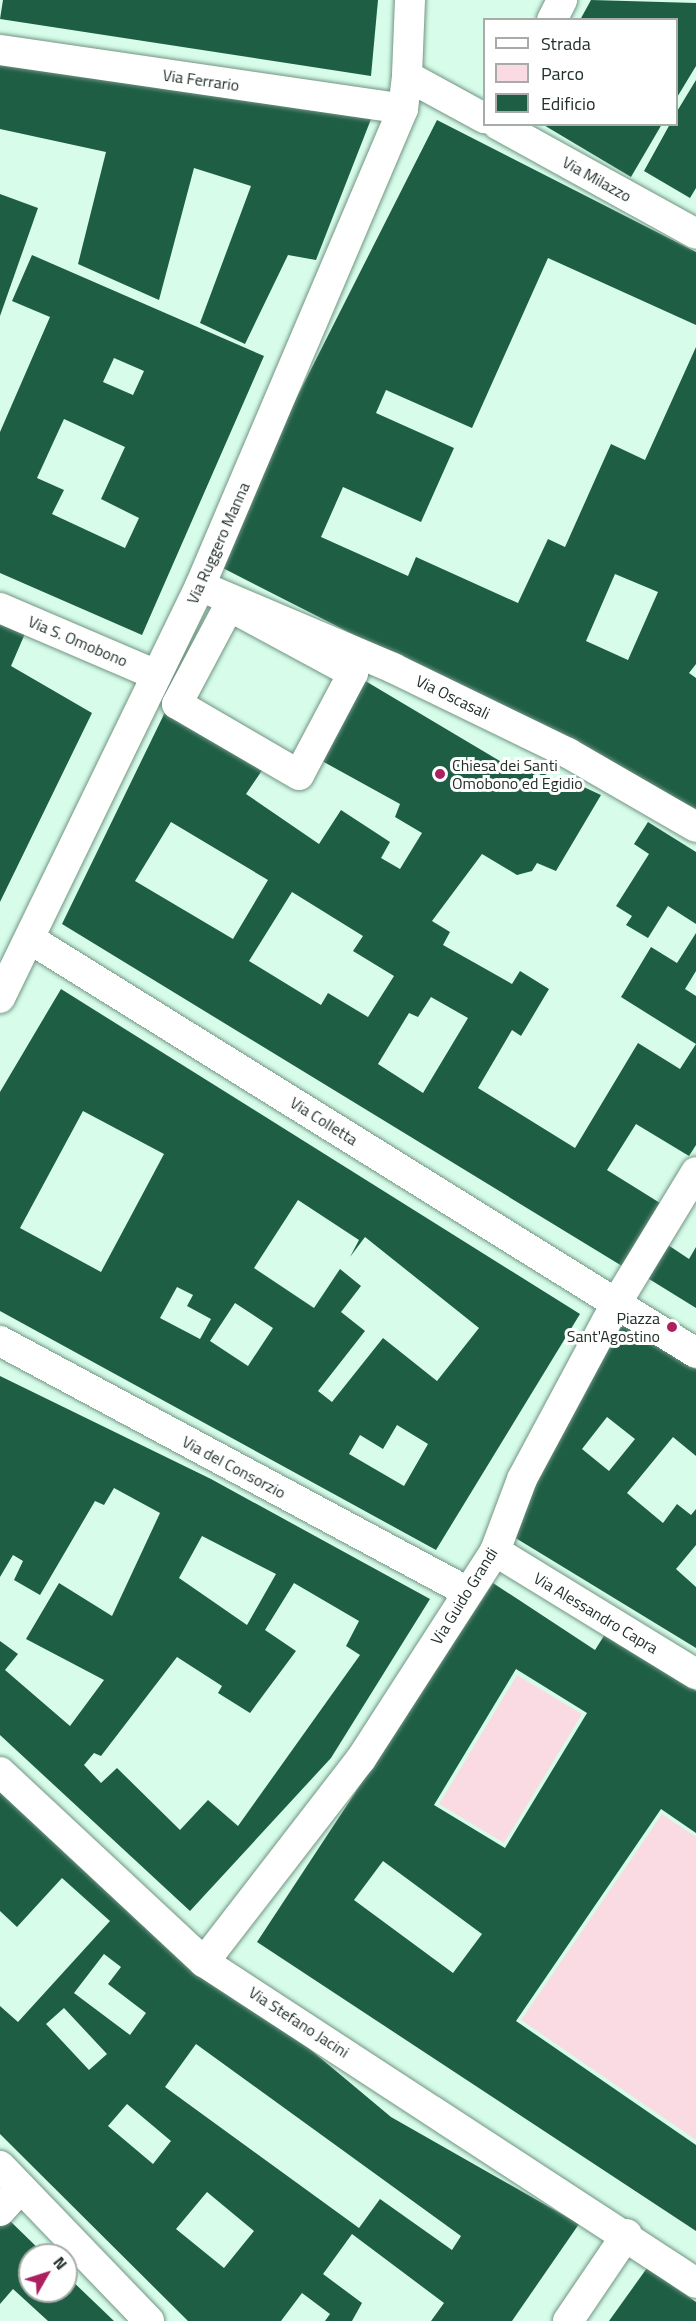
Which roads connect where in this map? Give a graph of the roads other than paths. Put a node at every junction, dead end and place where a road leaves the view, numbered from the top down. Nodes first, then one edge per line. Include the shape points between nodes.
1 (410, 0) edge
2 (562, 0) edge
3 (553, 18) edge
4 (0, 50) edge
5 (407, 76) junction
6 (403, 110) junction
7 (483, 117) edge
8 (500, 126) edge
9 (696, 234) edge
10 (200, 586) junction
11 (229, 606) joint
12 (0, 608) edge
13 (156, 675) junction
14 (696, 827) edge
15 (30, 939) junction
16 (0, 998) edge
17 (696, 1172) edge
18 (617, 1302) junction
19 (0, 1341) edge
20 (696, 1353) edge
21 (495, 1551) junction
22 (468, 1592) junction
23 (696, 1674) edge
24 (0, 1772) edge
25 (204, 1962) junction
26 (0, 2166) edge
27 (21, 2188) junction
28 (0, 2211) edge
29 (627, 2234) junction
30 (696, 2283) edge
31 (149, 2321) edge
32 (568, 2321) edge

1 - 5 street, Via Ruggero Manna
2 - 3 street
4 - 6 street, Via Ferrario
5 - 6 street, Via Ruggero Manna
5 - 7 street
6 - 10 street, Via Ruggero Manna
8 - 9 street, Via Milazzo
10 - 13 street, Via Ruggero Manna
10 - 14 street, Via Oscasali via 393,668 568,753
11 - 11 street via 177,704 299,775 353,673
12 - 13 street, Via S. Omobono
13 - 15 street, Via Ruggero Manna
15 - 16 street, Via Ruggero Manna
15 - 18 street, Via Colletta
17 - 18 street, Via Guido Grandi
18 - 20 street
18 - 21 street, Via Guido Grandi via 522,1479
19 - 22 street, Via del Consorzio
21 - 22 street, Via Guido Grandi
21 - 23 street, Via Alessandro Capra
22 - 25 street, Via Guido Grandi via 361,1759
24 - 25 street, Via Stefano Jacini
25 - 29 street, Via Stefano Jacini
26 - 27 street
27 - 28 street
27 - 31 street
29 - 30 street, Via Stefano Jacini
29 - 32 street

